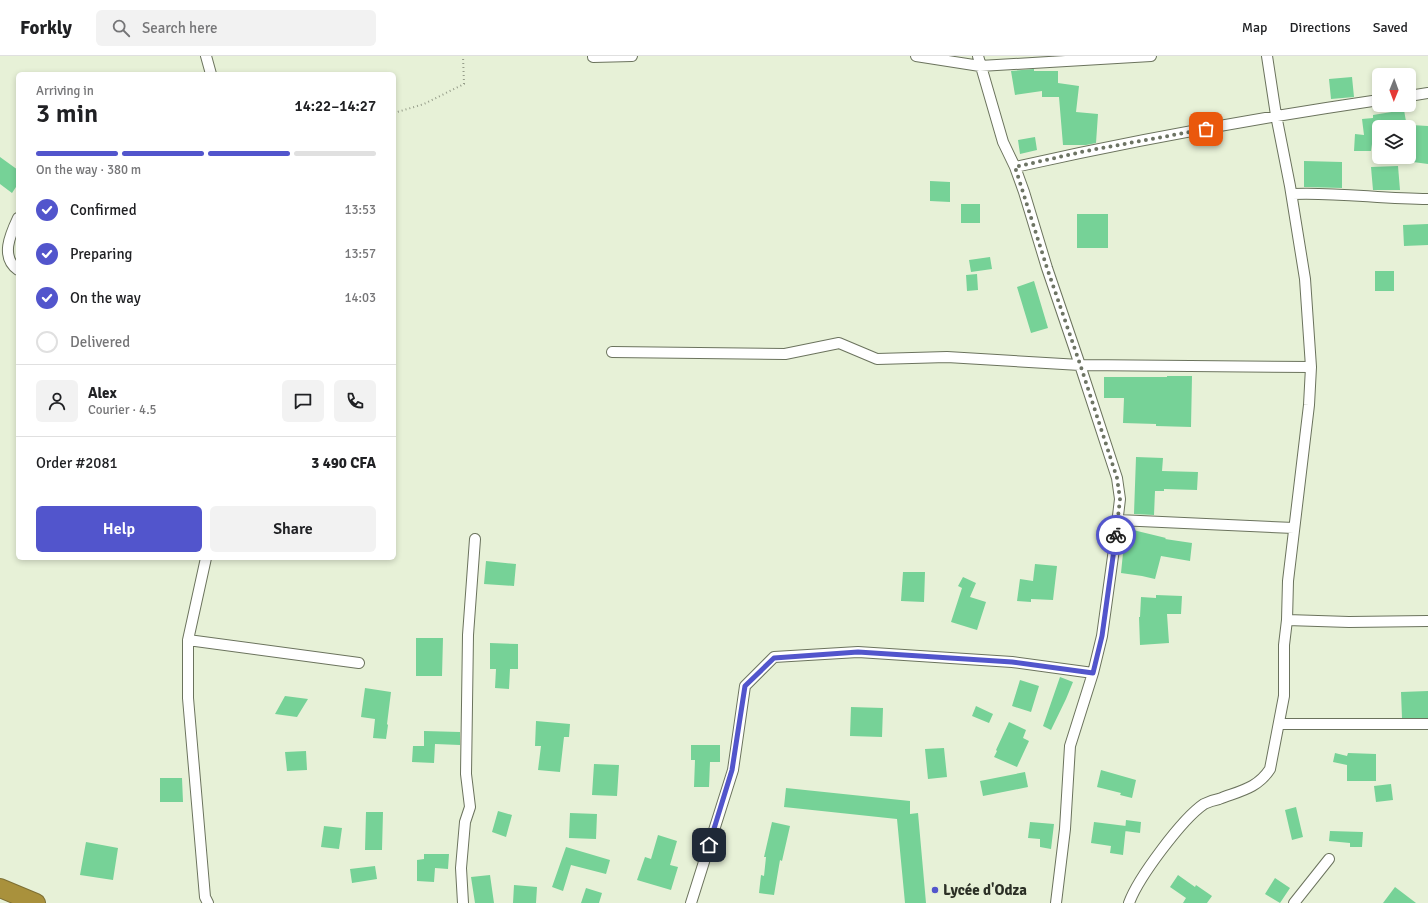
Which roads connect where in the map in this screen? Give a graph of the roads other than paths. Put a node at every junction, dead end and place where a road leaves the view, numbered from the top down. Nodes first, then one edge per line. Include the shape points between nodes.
1 (206, 56) edge
2 (632, 56) edge
3 (916, 56) edge
4 (978, 56) edge
5 (987, 56) edge
6 (1151, 56) edge
7 (1267, 56) edge
8 (593, 57) edge
9 (980, 66) junction
10 (210, 72) edge
11 (1428, 93) edge
12 (1416, 95) edge
13 (1372, 101) edge
14 (1276, 115) junction
15 (1015, 167) junction
16 (1292, 194) junction
17 (1428, 198) edge
18 (16, 222) edge
19 (16, 269) edge
20 (612, 352) dead end
21 (1080, 364) junction
22 (1310, 367) junction
23 (1118, 520) junction
24 (1294, 528) junction
25 (475, 539) dead end
26 (206, 560) edge
27 (1287, 620) junction
28 (1428, 621) edge
29 (188, 640) junction
30 (359, 664) dead end
31 (1093, 673) junction
32 (1279, 724) junction
33 (1428, 724) edge
34 (1330, 859) dead end
35 (0, 888) edge
36 (36, 903) edge
37 (208, 903) edge
38 (463, 903) edge
39 (691, 903) edge
40 (1056, 903) edge
41 (1129, 903) edge
42 (1294, 903) edge

1 - 10 street
2 - 8 street
3 - 9 street
4 - 9 street
5 - 9 street
6 - 9 street
7 - 14 street
9 - 15 street via 1003,142
11 - 12 street
13 - 14 street
14 - 15 street
14 - 16 street
15 - 21 street
16 - 17 street
16 - 22 street via 1305,278
18 - 19 street via 5,245 5,256
20 - 21 street via 785,354 839,343 877,359 947,357
21 - 22 street
21 - 23 street via 1117,478 1120,499
22 - 24 street via 1309,405
23 - 24 street
23 - 31 street via 1102,636
24 - 27 street
25 - 38 street via 468,635 466,774 470,807 465,822 461,868
26 - 29 street
27 - 28 street
27 - 32 street via 1284,696
29 - 30 street
29 - 37 street via 189,706 205,898
31 - 39 street via 1012,662 858,652 774,658 745,686 732,770
31 - 40 street via 1070,746 1065,829
32 - 33 street
32 - 41 street via 1270,769 1264,778 1242,791 1205,804 1191,815 1147,870
34 - 42 street
35 - 36 highway

